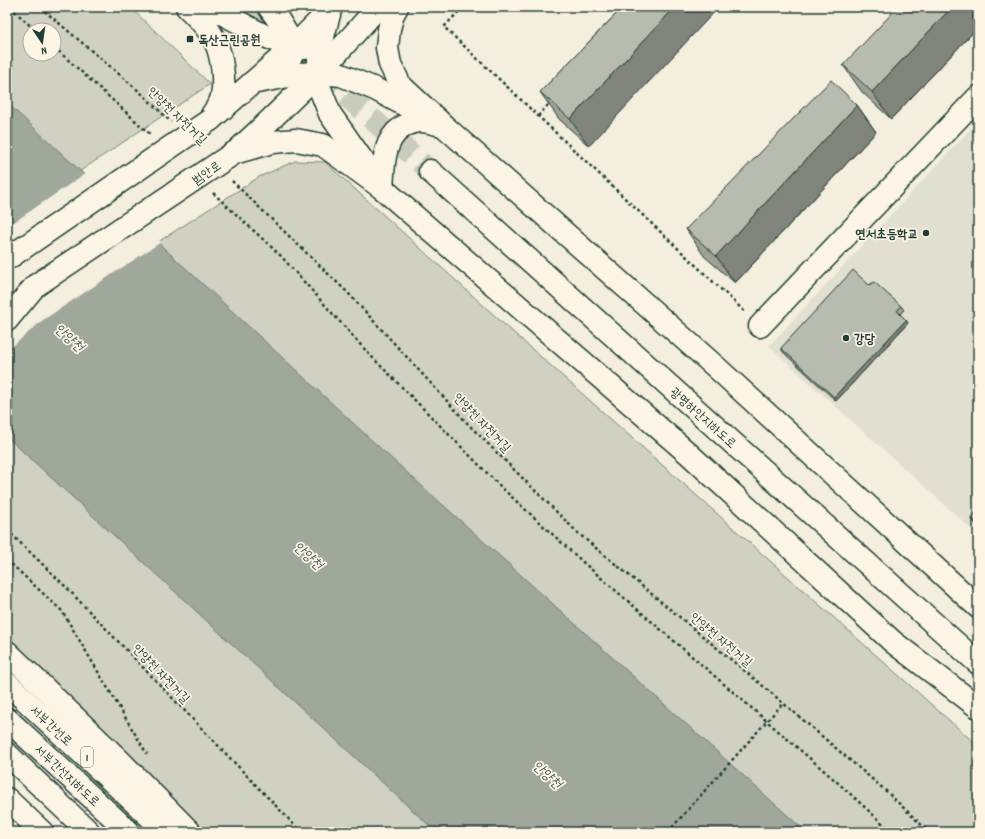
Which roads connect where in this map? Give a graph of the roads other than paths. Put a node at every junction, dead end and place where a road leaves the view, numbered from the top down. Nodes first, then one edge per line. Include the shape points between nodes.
1 (187, 7) edge
2 (210, 7) edge
3 (270, 7) edge
4 (378, 7) edge
5 (397, 7) edge
6 (332, 9) edge
7 (352, 37) junction
8 (322, 46) junction
9 (292, 48) junction
10 (319, 74) junction
11 (287, 77) junction
12 (252, 83) junction
13 (978, 97) edge
14 (210, 120) junction
15 (267, 123) junction
16 (444, 126) junction
17 (234, 153) junction
18 (430, 171) tunnel mouth
19 (382, 188) junction
20 (7, 259) edge
21 (35, 286) junction
22 (7, 305) edge
23 (7, 320) edge
24 (760, 326) road end
25 (978, 607) edge
26 (7, 652) edge
27 (978, 663) edge
28 (7, 683) edge
29 (978, 707) edge
30 (7, 719) edge
31 (7, 754) edge
32 (7, 799) edge
33 (42, 832) edge
34 (89, 832) edge
35 (129, 832) edge
36 (166, 832) edge
37 (190, 832) edge

1 - 14 main road via 205,25 215,41 224,75 222,97
2 - 9 main road
3 - 9 main road
4 - 7 main road, 범안로
5 - 16 main road via 389,29 387,48 390,64 400,85
6 - 8 main road
6 - 9 main road
7 - 8 main road
7 - 10 main road, 범안로
8 - 9 main road
8 - 10 main road
9 - 11 main road via 292,61
9 - 12 main road
10 - 11 main road
10 - 15 main road, 범안로
10 - 16 main road via 341,75 375,89
10 - 19 main road via 319,86 330,114
11 - 12 main road
11 - 15 main road
12 - 14 main road
13 - 24 main road
14 - 20 main road, bridge
15 - 17 main road, 범안로
16 - 19 main road via 421,121 407,124 395,132 385,152
16 - 25 main road via 717,368
17 - 19 main road via 273,142 296,140 323,145
17 - 21 main road, 범안로, bridge
18 - 27 main road, 광명하안지하도로
19 - 29 main road via 689,454 893,642
21 - 22 main road, 범안로
21 - 23 main road
26 - 37 main road
28 - 36 main road, 서부간선로 / 1
30 - 35 main road, 서부간선지하도로
31 - 34 main road, 서부간선지하도로
32 - 33 main road

